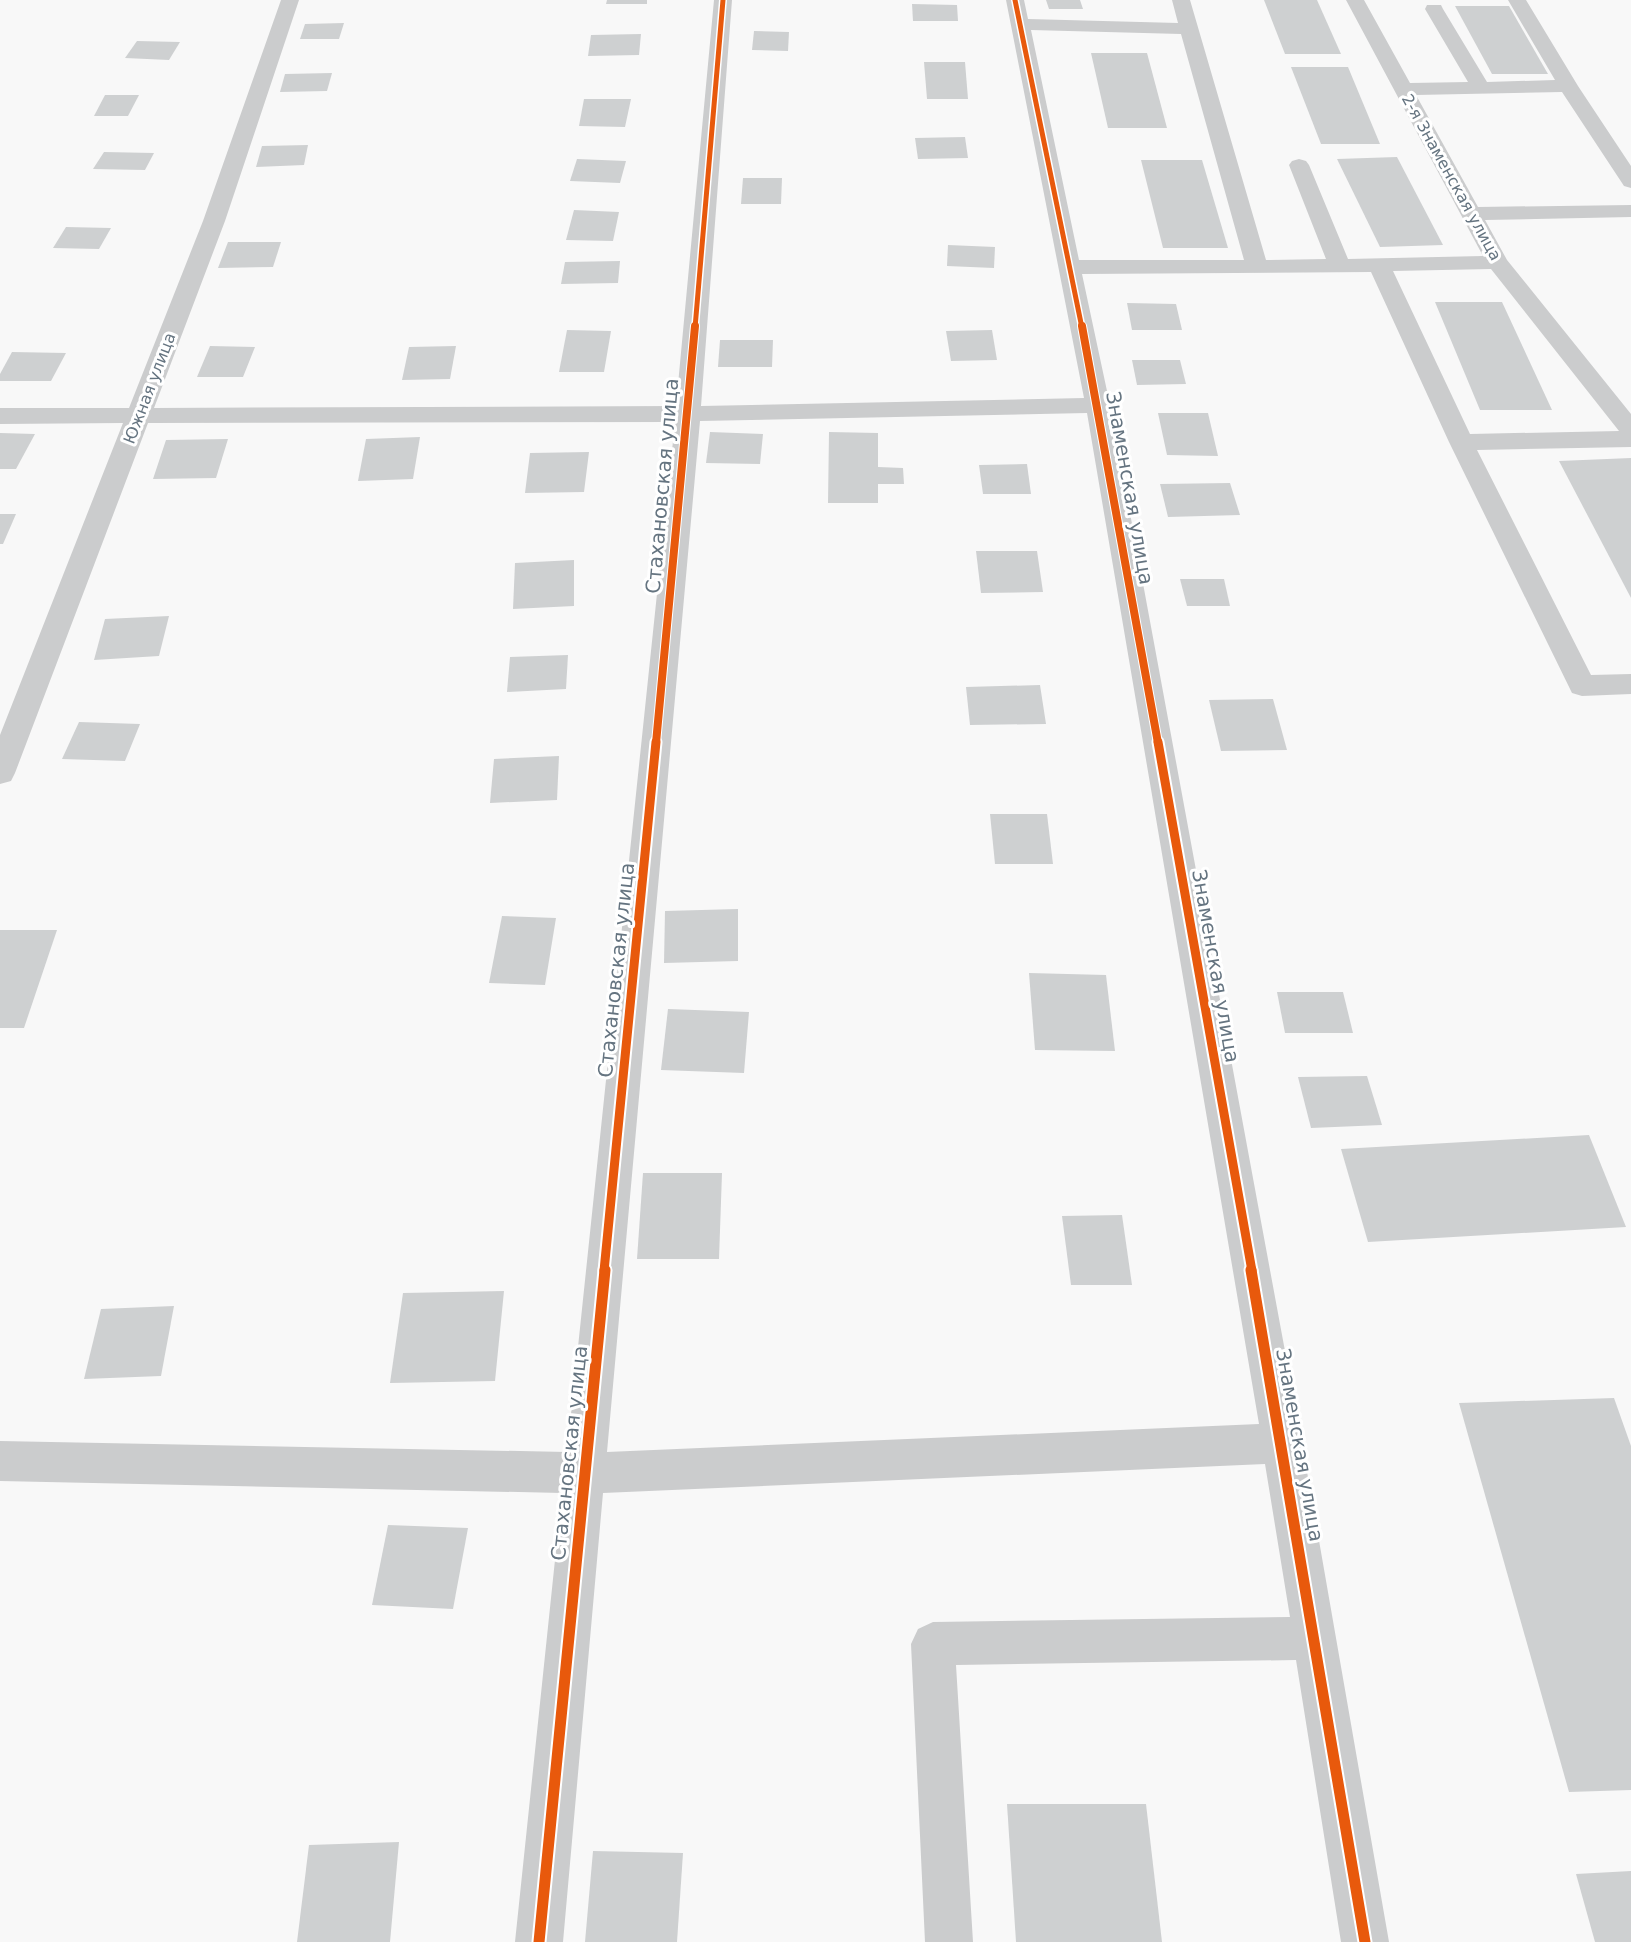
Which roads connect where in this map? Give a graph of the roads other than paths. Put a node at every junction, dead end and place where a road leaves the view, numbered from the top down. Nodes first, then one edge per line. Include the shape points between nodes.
1 (290, 0) edge
2 (723, 0) edge
3 (1181, 0) edge
4 (1355, 0) edge
5 (1517, 0) edge
6 (1434, 9) dead end
7 (1017, 12) edge
8 (1190, 29) junction
9 (1568, 86) junction
10 (1481, 88) junction
11 (1404, 89) junction
12 (1299, 165) dead end
13 (1631, 182) edge
14 (1631, 211) edge
15 (1471, 214) junction
16 (1497, 262) junction
17 (1378, 265) junction
18 (1257, 266) junction
19 (1340, 266) junction
20 (1069, 267) junction
21 (1098, 405) junction
22 (688, 414) junction
23 (139, 415) junction
24 (0, 416) edge
25 (1631, 430) edge
26 (1631, 439) edge
27 (1461, 442) junction
28 (1631, 684) edge
29 (0, 772) edge
30 (1282, 1443) junction
31 (0, 1461) edge
32 (585, 1473) junction
33 (1315, 1638) junction
34 (539, 1942) edge
35 (949, 1942) edge
36 (1365, 1942) edge

1 - 23 street, Южная улица via 214,221
2 - 22 street, Стахановская улица
3 - 8 street
4 - 11 street, 2-я Знаменская улица
5 - 9 street
6 - 10 street
7 - 8 street
7 - 20 street, Знаменская улица
8 - 18 street
9 - 10 street
9 - 13 street
10 - 11 street
11 - 15 street, 2-я Знаменская улица
12 - 19 street
14 - 15 street
15 - 16 street, 2-я Знаменская улица
16 - 17 street
16 - 25 street, 2-я Знаменская улица
17 - 19 street
17 - 27 street
18 - 19 street
18 - 20 street
20 - 21 street, Знаменская улица
21 - 22 street
21 - 30 street, Знаменская улица
22 - 23 street
22 - 32 street, Стахановская улица
23 - 24 street
23 - 29 street, Южная улица
26 - 27 street
27 - 28 street via 1582,686
30 - 32 street
30 - 33 street, Знаменская улица
31 - 32 street
32 - 34 street, Стахановская улица
33 - 35 street via 933,1644
33 - 36 street, Знаменская улица

